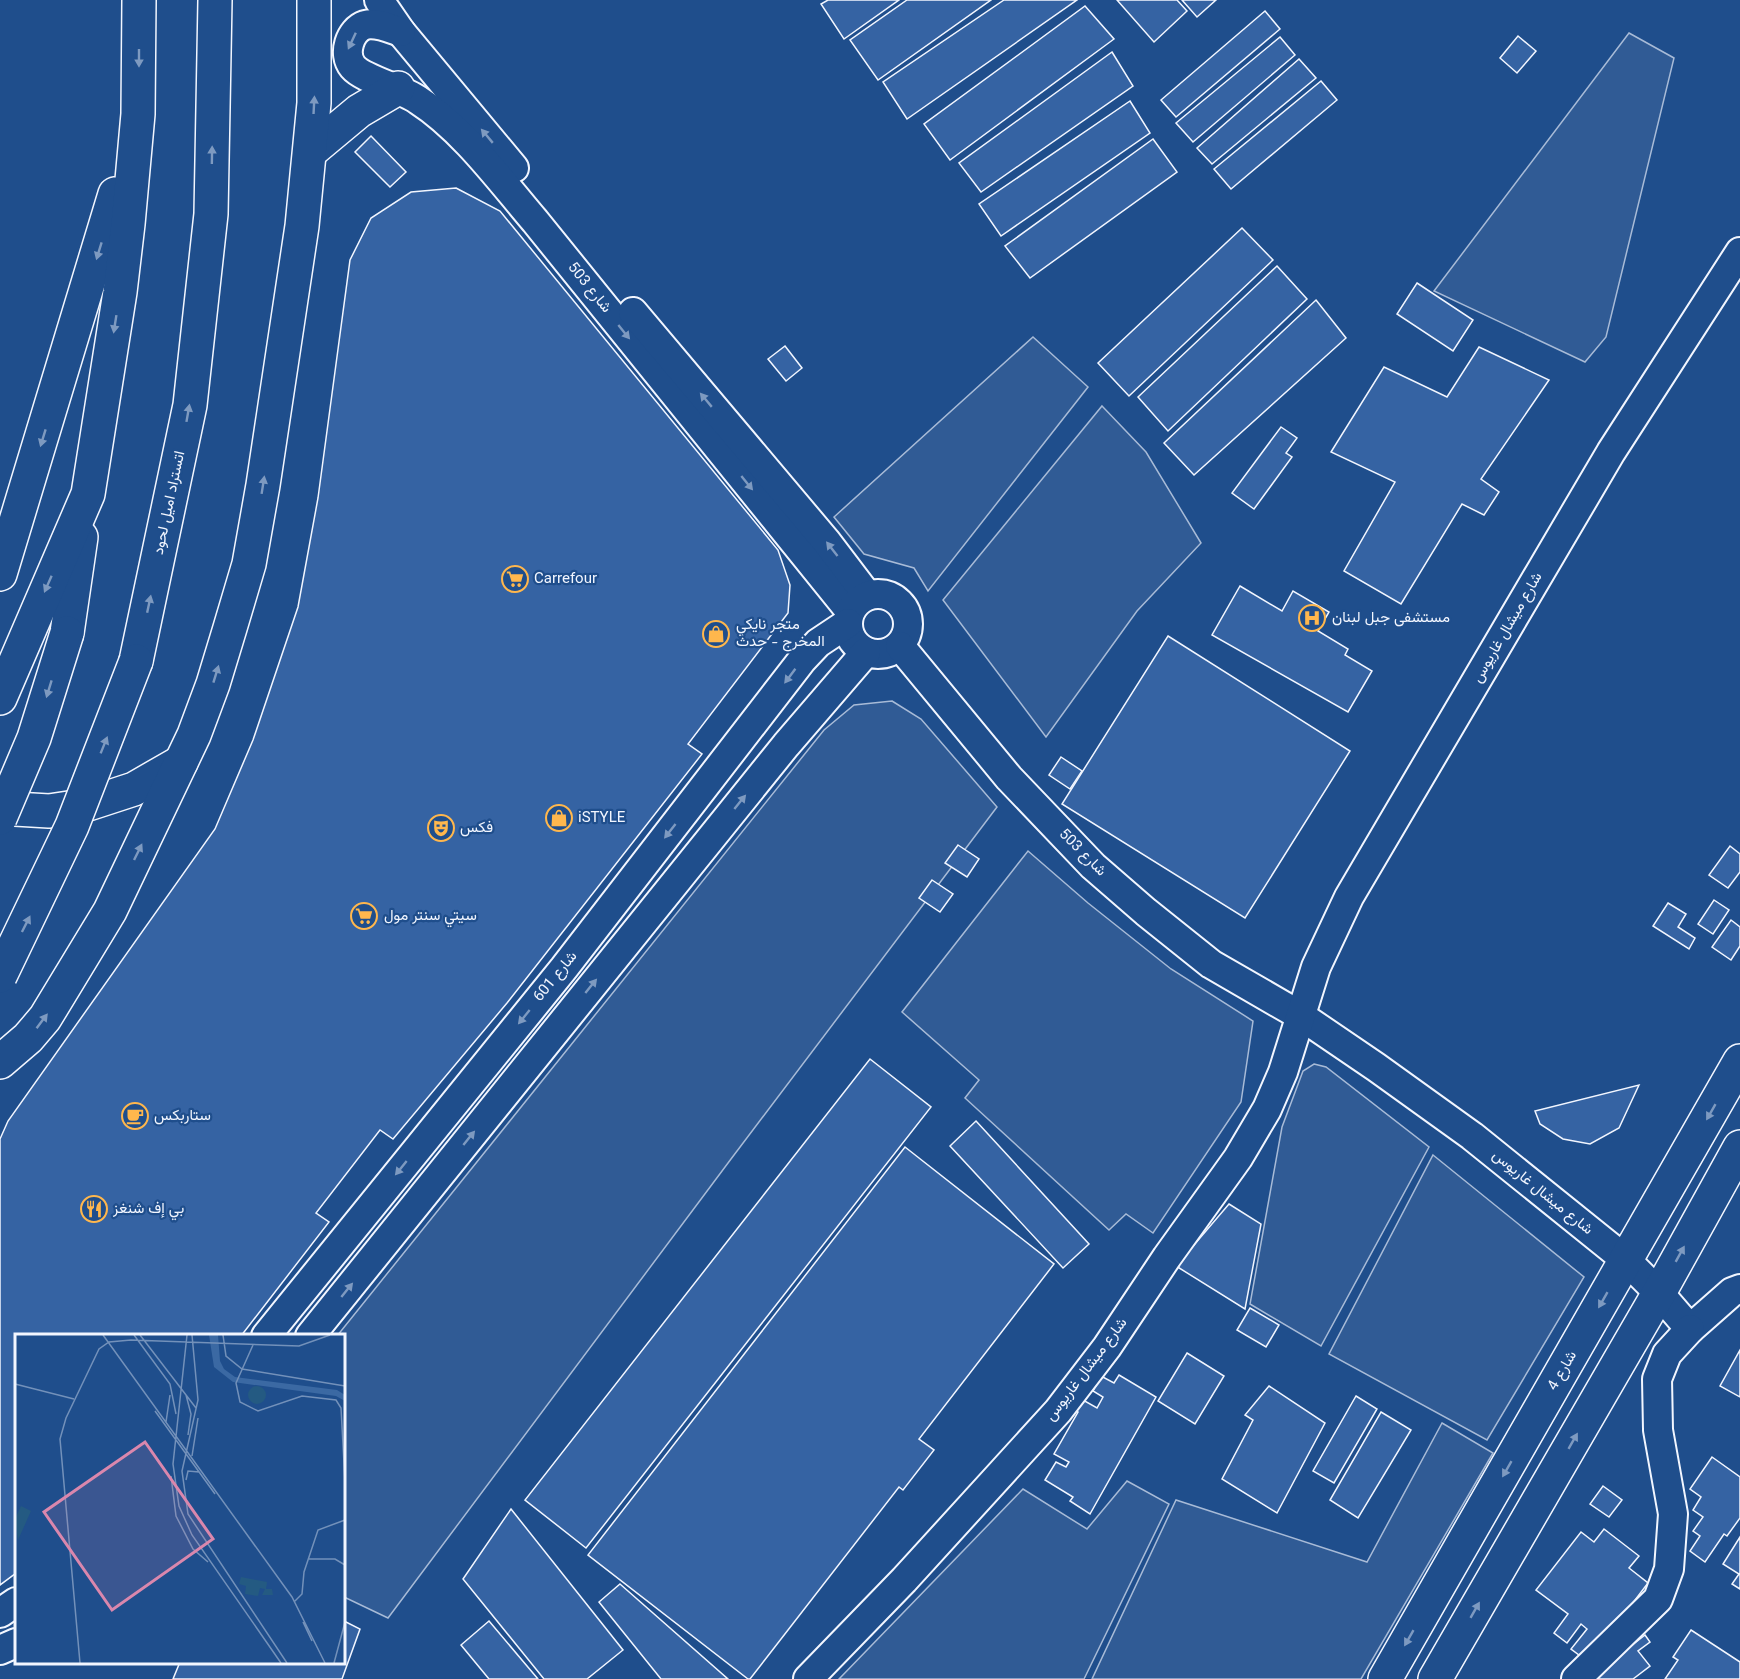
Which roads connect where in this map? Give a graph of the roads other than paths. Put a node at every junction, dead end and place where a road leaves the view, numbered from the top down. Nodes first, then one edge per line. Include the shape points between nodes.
1 (139, 0) edge
2 (215, 0) edge
3 (314, 0) edge
4 (379, 0) edge
5 (401, 32) junction
6 (398, 88) junction
7 (138, 114) junction
8 (311, 151) junction
9 (1740, 252) edge
10 (88, 494) junction
11 (0, 574) edge
12 (855, 610) junction
13 (900, 646) junction
14 (866, 652) junction
15 (0, 698) edge
16 (181, 762) junction
17 (0, 804) edge
18 (0, 818) edge
19 (0, 976) edge
20 (1301, 1016) junction
21 (1740, 1061) edge
22 (0, 1062) edge
23 (1740, 1147) edge
24 (1626, 1260) junction
25 (1740, 1289) edge
26 (1659, 1293) junction
27 (1690, 1329) junction
28 (267, 1334) edge
29 (311, 1334) edge
30 (15, 1603) edge
31 (0, 1613) edge
32 (15, 1643) edge
33 (0, 1650) edge
34 (808, 1679) edge
35 (1385, 1679) edge
36 (1435, 1679) edge
37 (1576, 1679) edge

1 -> 7 highway
19 -> 2 highway, اتستراد اميل لحود, bridge via 72,826 136,661 168,517 190,405 211,214
8 -> 3 highway
4 - 5 street, شارع 503
5 -> 6 street, شارع 503 via 365,25 348,45 347,55 351,66 361,73
12 -> 5 street, شارع 503 via 826,541
6 - 8 highway via 359,111
6 -> 12 street, شارع 503 via 444,120 495,174
7 -> 10 highway via 120,292
7 -> 11 highway
16 -> 8 highway via 213,684 249,564
9 - 20 street, شارع ميشال غاريوس via 1606,461 1349,897 1316,967
10 -> 15 highway
10 -> 18 highway, bridge via 67,633 34,738
12 - 13 street via 885,594 901,603 909,625
12 - 14 street via 850,635
12 -> 28 street, شارع 601 via 802,660 564,968
13 - 14 street via 890,653
13 - 20 street, شارع 503 via 1009,778 1093,866 1211,964
29 -> 14 street via 786,745
16 - 17 highway via 134,789 82,806 49,811
22 -> 16 highway via 45,1018 110,911
20 - 24 street, شارع ميشال غاريوس via 1472,1136
20 - 34 street, شارع ميشال غاريوس via 1283,1072 1255,1130 1107,1347 1058,1411
21 -> 24 highway, شارع 4
26 -> 23 highway
24 - 26 street, شارع ميشال غاريوس
24 -> 35 highway, شارع 4
25 - 27 street
26 - 27 street, شارع ميشال غاريوس
36 -> 26 highway
27 - 37 street via 1667,1354 1657,1379 1658,1430 1673,1514 1669,1569 1658,1599
30 - 31 street
32 - 33 street

